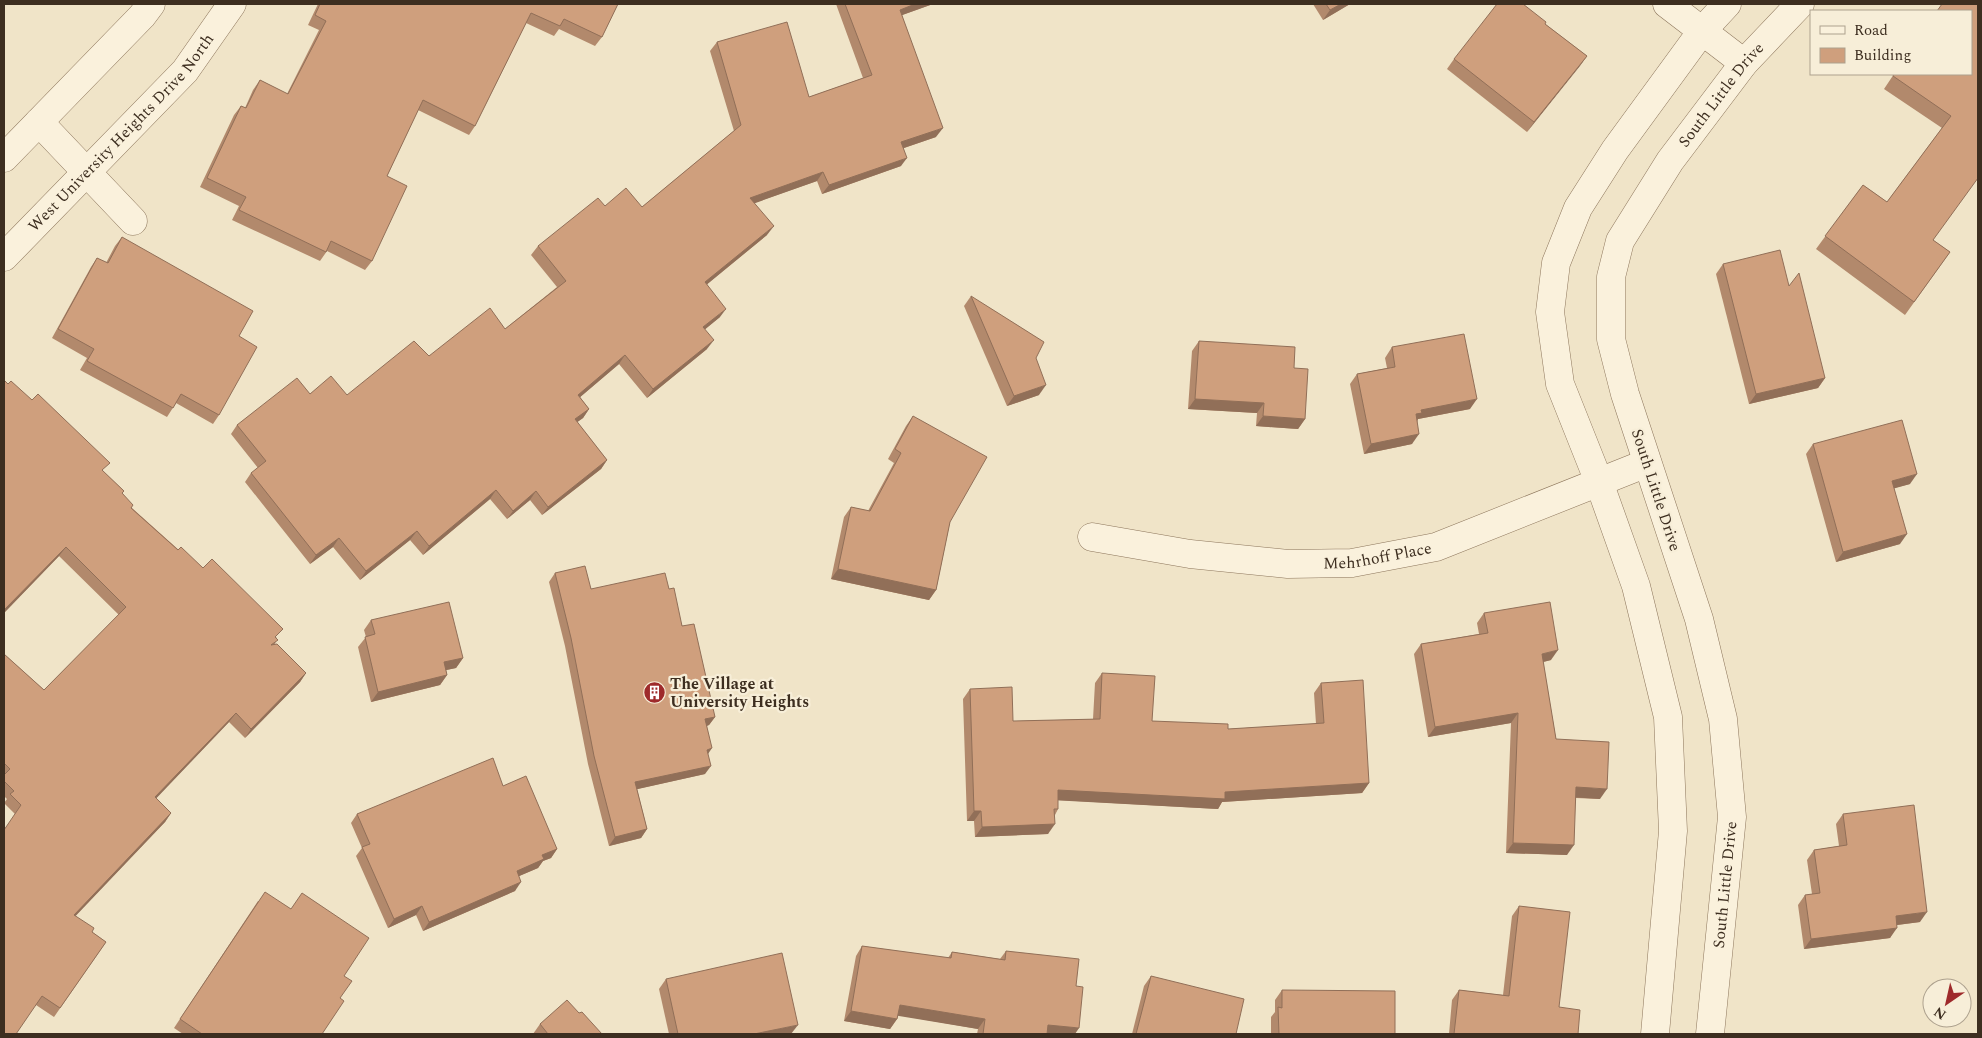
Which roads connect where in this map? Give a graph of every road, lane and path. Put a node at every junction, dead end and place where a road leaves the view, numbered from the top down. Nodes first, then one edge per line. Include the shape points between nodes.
1 (151, 4) edge
2 (232, 4) edge
3 (1667, 4) edge
4 (1726, 4) edge
5 (1800, 4) edge
6 (1702, 31) junction
7 (1744, 63) junction
8 (39, 122) junction
9 (4, 158) edge
10 (87, 172) junction
11 (133, 222) dead end
12 (4, 257) edge
13 (1647, 463) junction
14 (1600, 482) junction
15 (1092, 537) dead end
16 (1655, 1034) edge
17 (1710, 1034) edge

1 - 8 street
2 - 10 street, West University Heights Drive North via 185,71
3 - 6 street
4 - 6 street
5 - 7 street, South Little Drive
6 - 7 street
6 - 14 street via 1615,150 1578,208 1556,264 1550,312 1560,384
7 - 13 street, South Little Drive via 1670,161 1620,241 1611,277 1611,338
8 - 9 street
8 - 10 street
10 - 11 street
10 - 12 street, West University Heights Drive North
13 - 14 street, Mehrhoff Place
13 - 17 street, South Little Drive via 1699,619 1722,719 1732,817
14 - 15 street, Mehrhoff Place via 1436,547 1352,563 1288,564 1190,554
14 - 16 street via 1636,586 1668,717 1673,831

